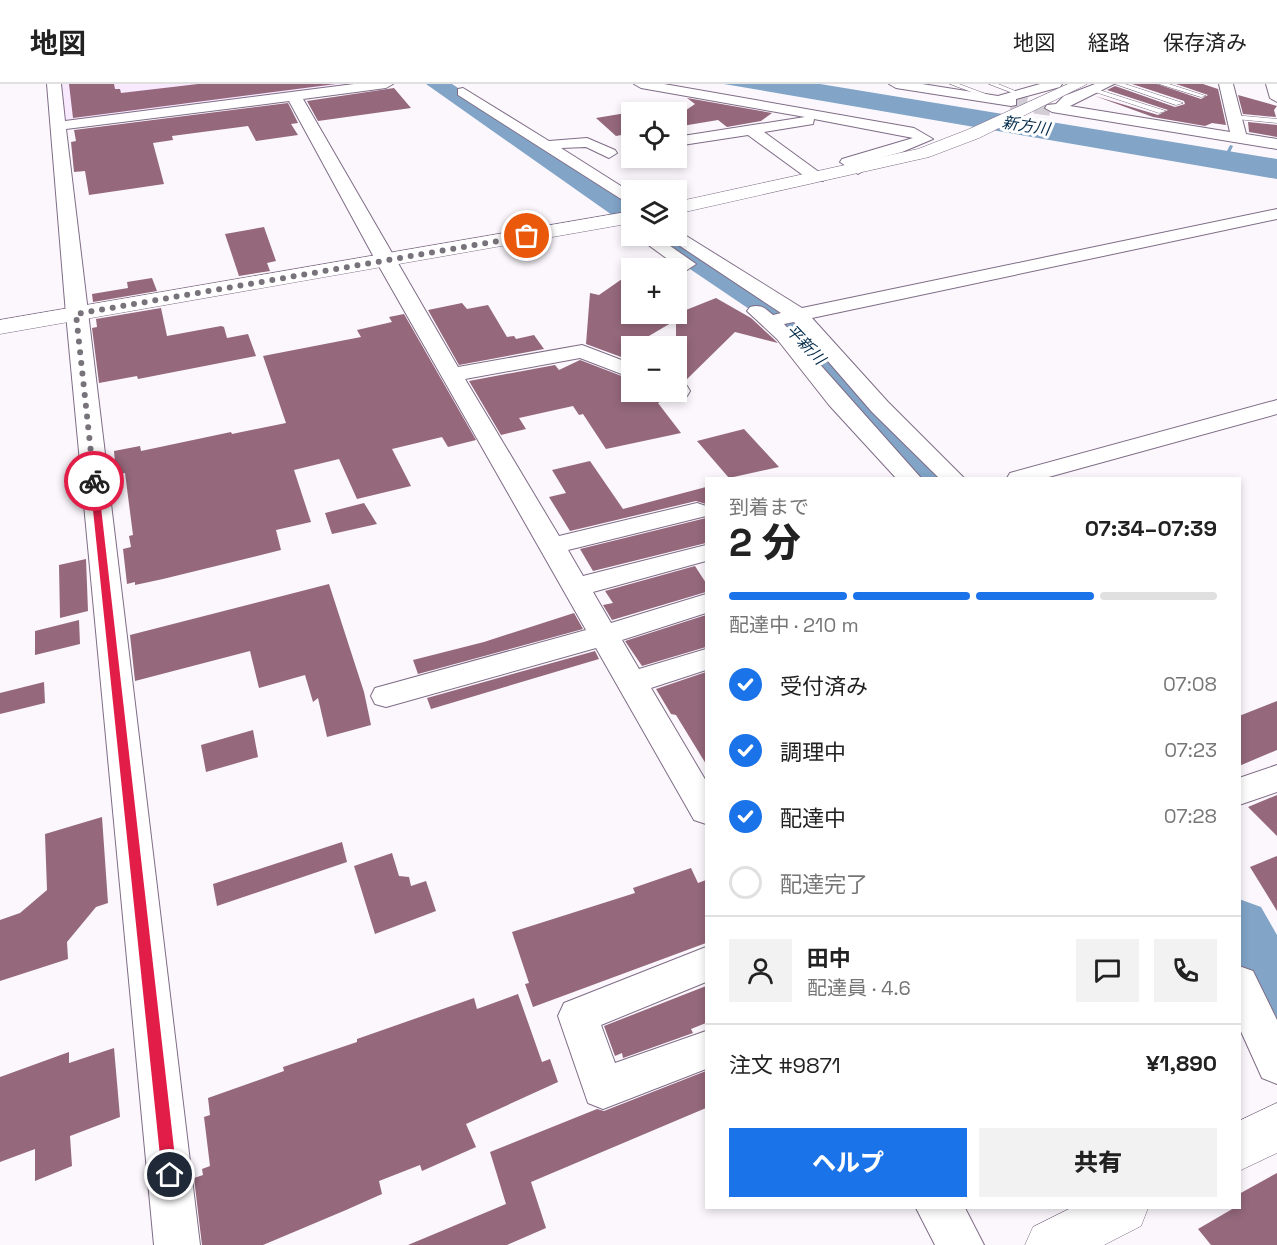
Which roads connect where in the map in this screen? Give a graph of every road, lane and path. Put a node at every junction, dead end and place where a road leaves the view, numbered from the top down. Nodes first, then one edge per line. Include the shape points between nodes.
1 (54, 84) edge
2 (386, 84) edge
3 (641, 84) edge
4 (896, 84) edge
5 (953, 84) edge
6 (992, 84) edge
7 (1107, 84) edge
8 (1118, 84) edge
9 (1162, 84) edge
10 (1226, 84) edge
11 (1045, 85) edge
12 (1086, 87) edge
13 (462, 92) dead end
14 (294, 96) junction
15 (1203, 96) dead end
16 (1014, 101) junction
17 (1179, 103) dead end
18 (1162, 111) dead end
19 (832, 117) junction
20 (1236, 117) junction
21 (1277, 121) edge
22 (58, 126) junction
23 (751, 130) junction
24 (1239, 138) junction
25 (687, 140) edge
26 (1277, 144) edge
27 (546, 146) junction
28 (567, 159) junction
29 (858, 169) junction
30 (817, 178) junction
31 (621, 194) edge
32 (687, 206) edge
33 (1277, 214) edge
34 (621, 222) edge
35 (687, 244) edge
36 (660, 246) edge
37 (386, 261) junction
38 (76, 314) junction
39 (798, 315) junction
40 (771, 321) junction
41 (0, 327) edge
42 (621, 367) edge
43 (453, 375) junction
44 (1277, 407) edge
45 (908, 477) edge
46 (951, 477) edge
47 (1022, 477) edge
48 (697, 511) dead end
49 (552, 546) junction
50 (705, 553) edge
51 (576, 587) junction
52 (705, 603) edge
53 (604, 635) junction
54 (705, 659) edge
55 (632, 683) junction
56 (386, 696) dead end
57 (1277, 778) edge
58 (1241, 791) edge
59 (705, 808) edge
60 (705, 964) edge
61 (1241, 988) edge
62 (705, 1050) edge
63 (1277, 1064) edge
64 (1277, 1126) edge
65 (1241, 1145) edge
66 (940, 1209) edge
67 (1121, 1209) edge
68 (177, 1245) edge
69 (962, 1245) edge
70 (1051, 1245) edge

1 - 22 street
2 - 14 street
3 - 19 street
4 - 16 street
5 - 16 lane
6 - 16 lane
7 - 12 street
8 - 17 lane
9 - 15 lane
10 - 20 street
11 - 16 street
12 - 16 street
12 - 18 lane
12 - 24 street via 1056,109
13 - 27 street
14 - 22 street
14 - 37 street
16 - 29 street via 973,134 922,153
19 - 23 street
19 - 29 street via 914,132 925,139 848,162
20 - 21 lane
20 - 24 street
22 - 38 street
23 - 25 street
23 - 30 street
24 - 26 street
27 - 28 street
27 - 28 street via 586,141 615,152
28 - 31 street
29 - 30 street
30 - 32 street
33 - 39 street
34 - 37 street
35 - 39 street
36 - 40 street
37 - 38 street
37 - 43 street
38 - 41 street
38 - 68 street
39 - 40 street
39 - 46 street via 880,407
40 - 45 street
42 - 43 street via 582,351
43 - 49 street
44 - 47 street
48 - 49 street
49 - 51 street
50 - 51 street
51 - 53 street
52 - 53 street
53 - 55 street
53 - 56 street
54 - 55 street
55 - 59 street
57 - 58 street
60 - 62 street via 578,1016 603,1088
61 - 63 street
64 - 65 street
66 - 69 street
67 - 70 street

